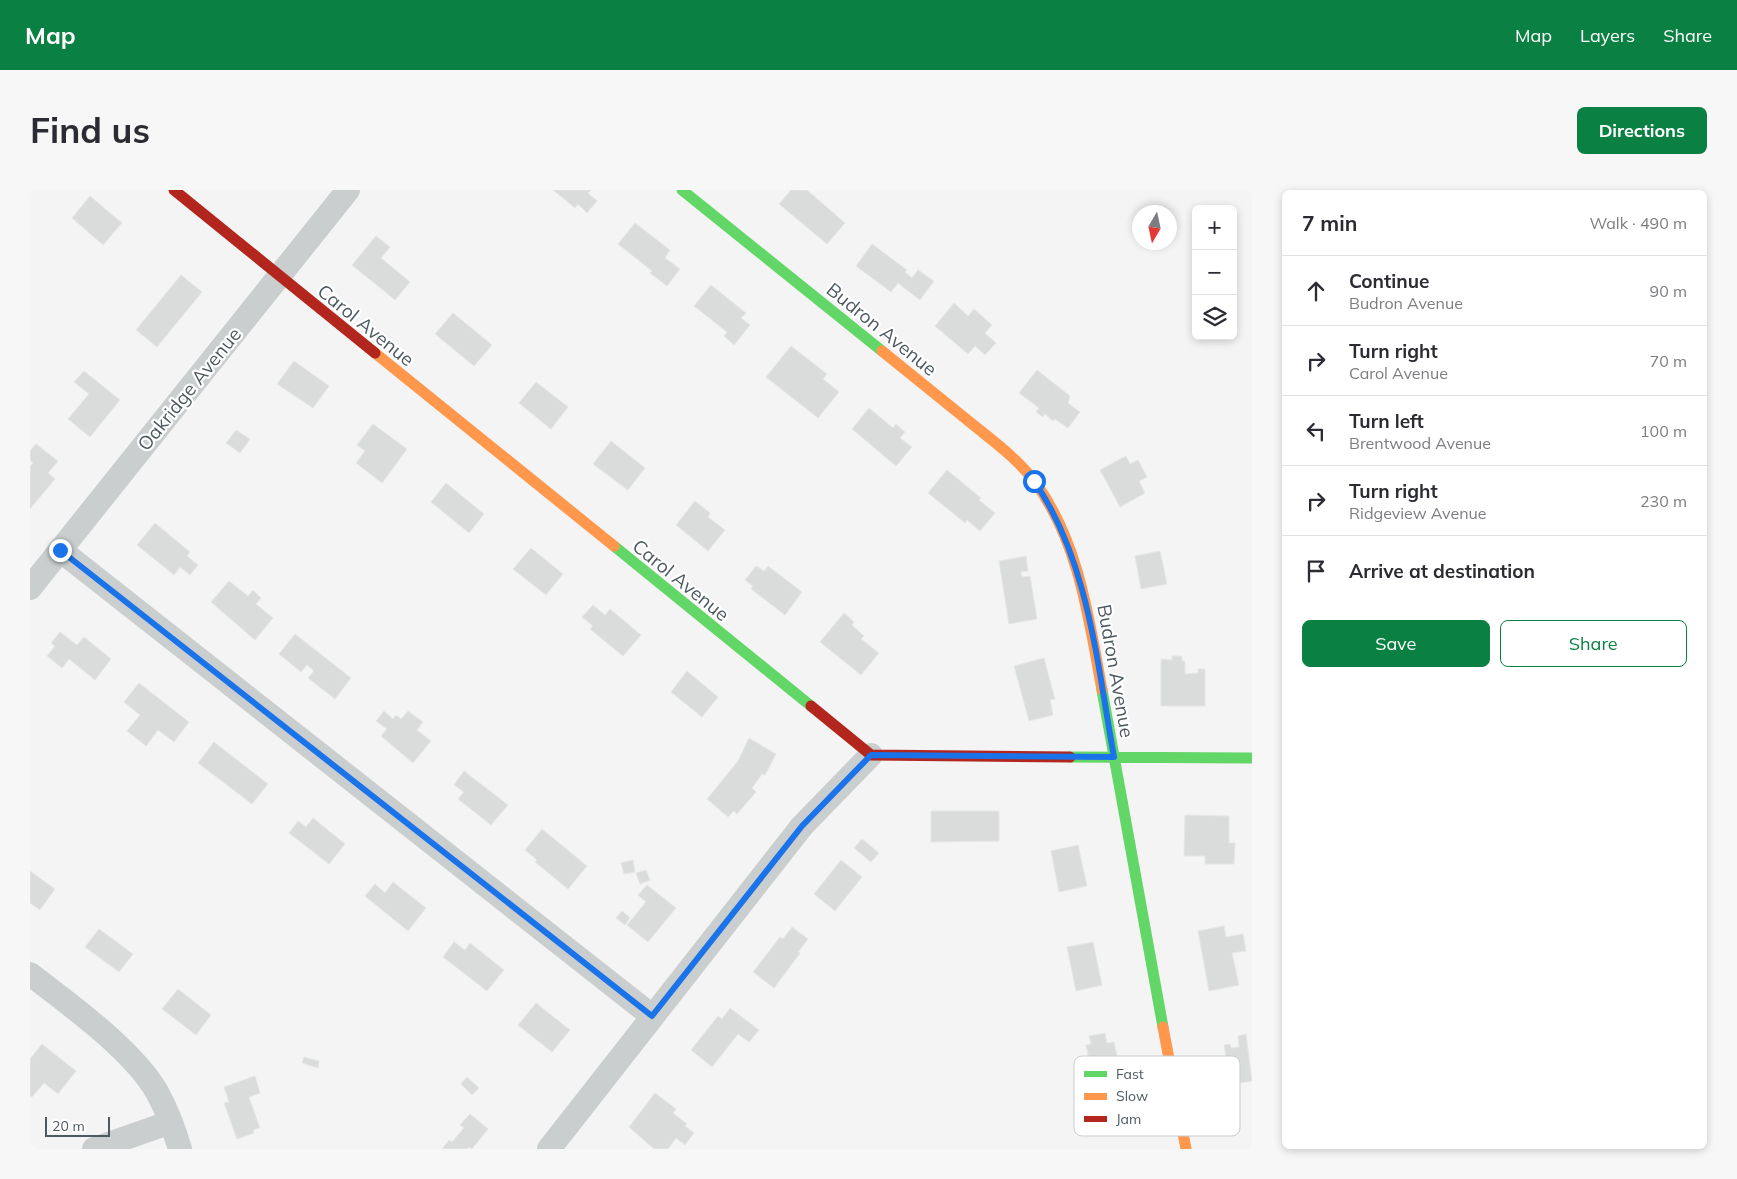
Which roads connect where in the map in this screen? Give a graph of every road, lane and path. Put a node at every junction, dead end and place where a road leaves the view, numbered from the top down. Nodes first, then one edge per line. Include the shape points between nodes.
1 (174, 190) edge
2 (348, 190) edge
3 (682, 190) edge
4 (278, 276) junction
5 (60, 550) junction
6 (30, 588) edge
7 (871, 755) junction
8 (1114, 757) junction
9 (1252, 758) edge
10 (30, 974) edge
11 (652, 1016) junction
12 (1169, 1056) edge
13 (171, 1122) junction
14 (1184, 1136) edge
15 (94, 1149) edge
16 (180, 1149) edge
17 (549, 1149) edge
18 (1186, 1149) edge

1 - 4 street, Carol Avenue
2 - 4 street, Oakridge Avenue
3 - 8 street, Budron Avenue via 991,439 1034,481 1061,526 1085,600
4 - 5 street, Oakridge Avenue
4 - 7 street, Carol Avenue
5 - 6 street, Oakridge Avenue
5 - 11 street
7 - 8 street
7 - 11 street via 802,826
8 - 9 street
8 - 12 street, Budron Avenue
10 - 13 street via 86,1018 141,1070 157,1092
11 - 17 street
13 - 15 street
13 - 16 street
14 - 18 street, Budron Avenue

